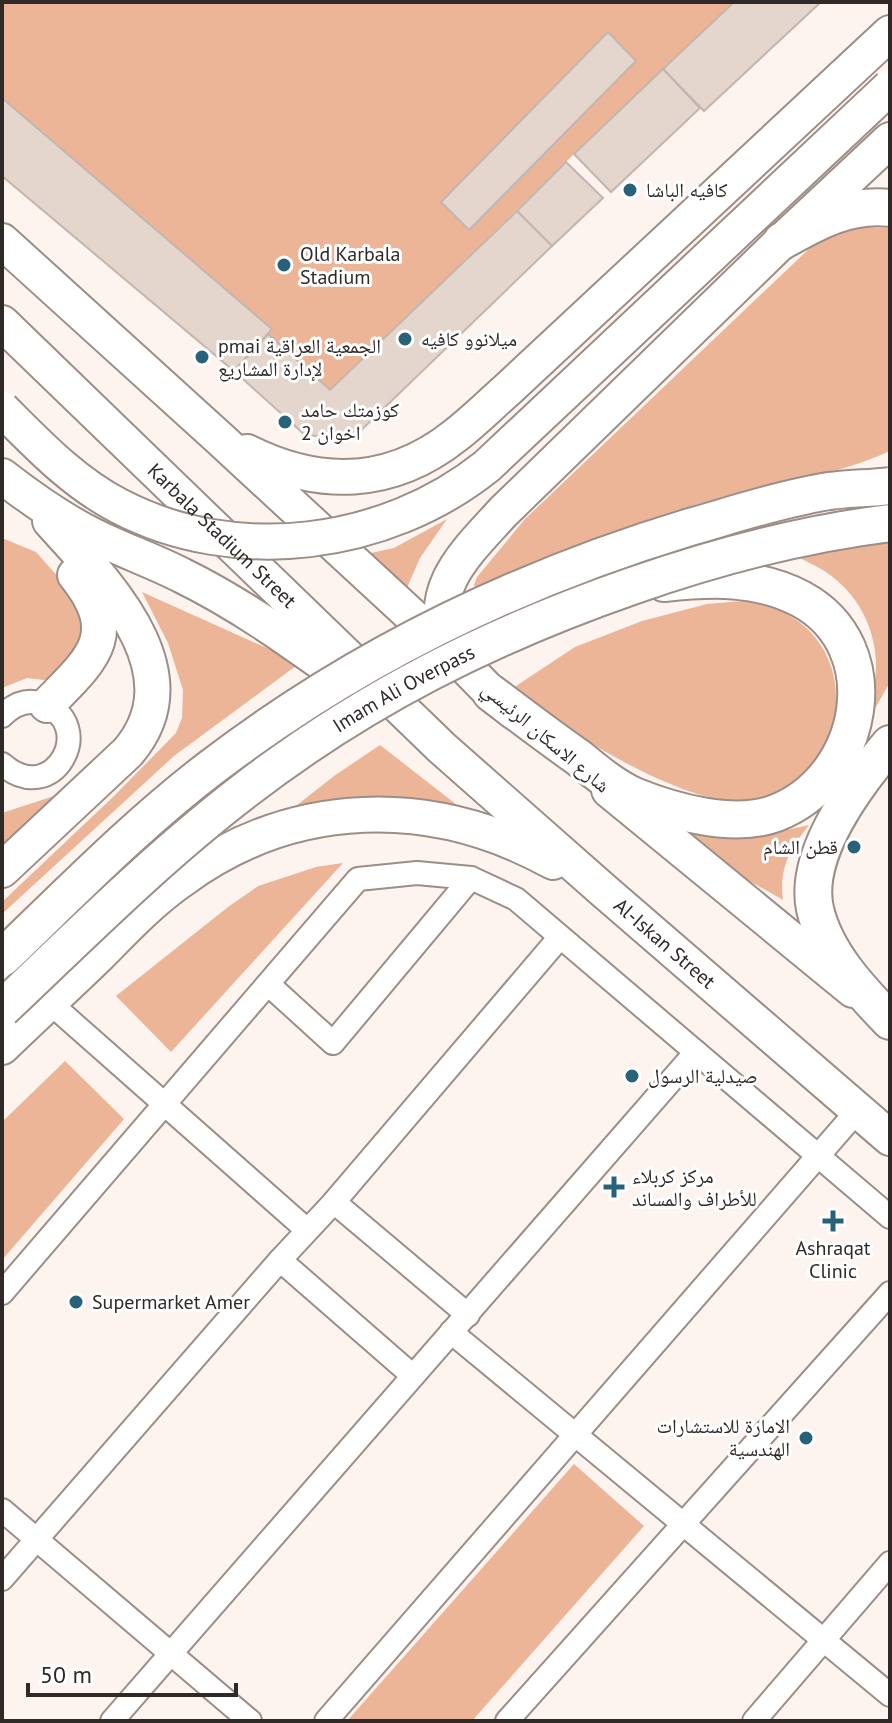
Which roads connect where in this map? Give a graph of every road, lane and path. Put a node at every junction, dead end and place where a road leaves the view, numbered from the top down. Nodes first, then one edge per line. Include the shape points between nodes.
1 (890, 33) edge
2 (890, 87) edge
3 (890, 140) edge
4 (879, 207) edge
5 (2, 241) edge
6 (782, 241) junction
7 (2, 323) edge
8 (507, 390) junction
9 (2, 409) edge
10 (218, 437) junction
11 (557, 459) junction
12 (890, 467) edge
13 (10, 485) edge
14 (890, 486) edge
15 (823, 492) junction
16 (890, 523) edge
17 (627, 588) junction
18 (451, 652) junction
19 (491, 693) junction
20 (47, 705) junction
21 (2, 716) edge
22 (890, 744) edge
23 (442, 748) junction
24 (2, 764) edge
25 (2, 870) edge
26 (471, 878) junction
27 (603, 890) junction
28 (560, 937) junction
29 (2, 958) edge
30 (268, 984) junction
31 (49, 1002) junction
32 (2, 1009) edge
33 (890, 1021) edge
34 (2, 1047) edge
35 (696, 1052) junction
36 (164, 1104) junction
37 (858, 1110) junction
38 (890, 1138) edge
39 (819, 1156) junction
40 (334, 1202) junction
41 (890, 1217) edge
42 (307, 1230) junction
43 (280, 1260) junction
44 (2, 1293) edge
45 (890, 1293) edge
46 (468, 1315) junction
47 (451, 1332) junction
48 (413, 1376) junction
49 (575, 1435) junction
50 (2, 1510) edge
51 (683, 1524) junction
52 (37, 1540) junction
53 (890, 1563) edge
54 (2, 1579) edge
55 (823, 1640) junction
56 (170, 1654) junction
57 (890, 1695) edge
58 (112, 1721) edge
59 (250, 1721) edge
60 (326, 1721) edge
61 (507, 1721) edge
62 (754, 1721) edge

1 - 8 main road
2 - 9 main road, bridge via 487,466 451,492 377,525 313,540 256,541 143,518 70,473
3 - 6 main road
4 - 6 highway via 850,209
5 - 10 main road
6 - 11 main road
7 - 23 main road, Karbala Stadium Street
8 - 10 main road via 428,454 374,475 348,478 292,470
8 - 11 main road via 501,413 514,445 534,458
10 - 18 main road, شارع الاسكان الرئيسي
11 - 18 main road via 453,571 442,603
12 - 15 highway, bridge
13 - 20 main road via 88,591 98,613 96,647
13 - 23 main road via 89,533 260,620
13 - 25 main road via 102,578 125,610 140,638 153,698 149,718 128,752
14 - 15 highway, Imam Ali Overpass, bridge
15 - 29 highway, Imam Ali Overpass, bridge via 627,546 516,590 386,653 298,706 201,775
16 - 17 highway, Imam Ali Overpass, bridge via 767,544
17 - 19 highway, bridge via 743,581 802,600 828,619 849,656 856,710 832,770 798,803 751,819 660,805 607,780
17 - 32 highway, Imam Ali Overpass, bridge via 491,641 316,739 202,825
18 - 19 main road, شارع الاسكان الرئيسي
19 - 33 main road, شارع الاسكان الرئيسي
20 - 21 street via 23,702
20 - 24 street via 58,713 69,735 57,768 22,777
22 - 33 highway via 828,835 813,880 814,906 834,952 854,984
23 - 27 main road, Al-Iskan Street
26 - 28 street via 516,899
26 - 30 street via 417,873 358,879
26 - 30 street via 333,1043
27 - 31 main road via 528,848 452,822 378,814 307,822 240,845 179,881
27 - 37 main road, Al-Iskan Street
28 - 35 street
28 - 40 street
30 - 36 street
31 - 34 main road
31 - 36 street
35 - 39 street
35 - 46 street
36 - 42 street
36 - 44 street
37 - 38 main road, Al-Iskan Street
37 - 39 street
39 - 41 street
39 - 49 street
40 - 42 street
40 - 46 street
42 - 43 street
43 - 48 street
43 - 52 street
45 - 51 street
46 - 47 street
47 - 48 street
47 - 49 street
48 - 56 street
49 - 51 street
49 - 60 street
50 - 52 street
51 - 55 street
51 - 61 street
52 - 54 street
52 - 56 street
53 - 55 street
55 - 57 street
55 - 62 street
56 - 58 street
56 - 59 street

